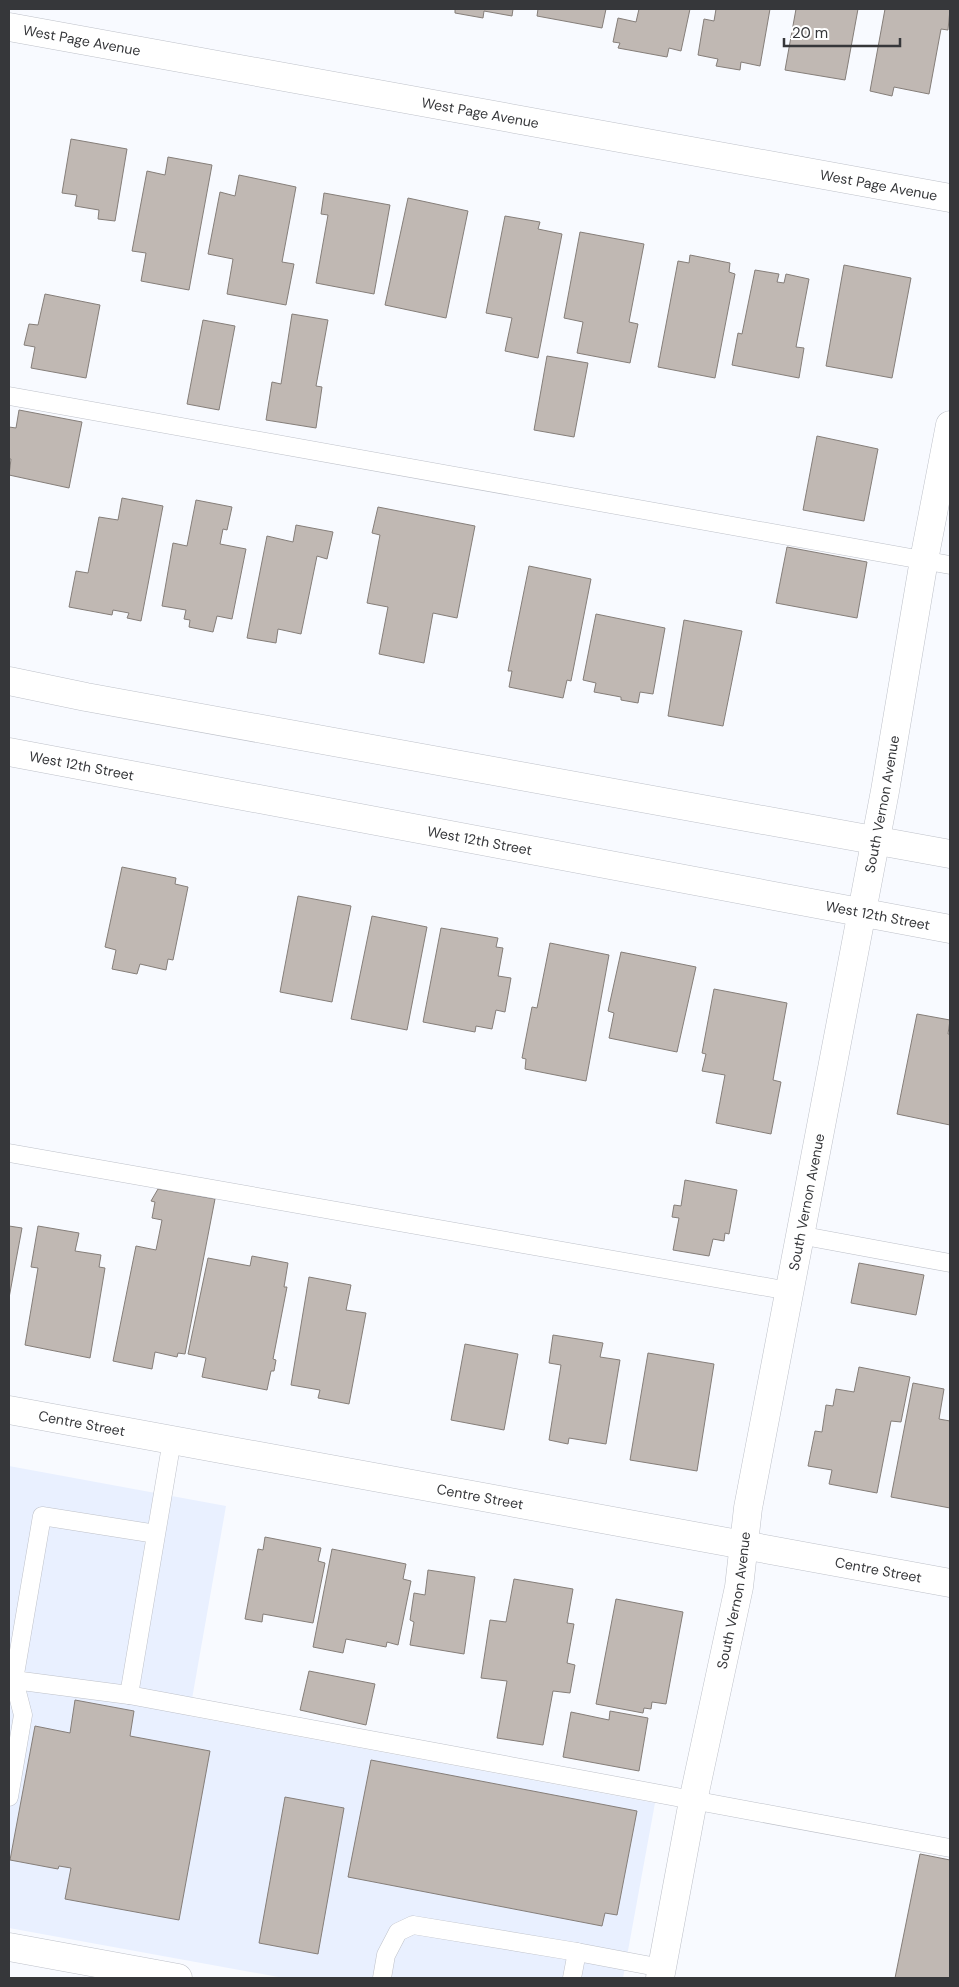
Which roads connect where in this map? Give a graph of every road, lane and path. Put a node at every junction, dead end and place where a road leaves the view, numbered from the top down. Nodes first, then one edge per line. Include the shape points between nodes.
1 (12, 28) edge
2 (950, 198) edge
3 (9, 396) edge
4 (950, 425) edge
5 (924, 560) junction
6 (950, 565) edge
7 (9, 681) edge
8 (9, 752) edge
9 (876, 841) junction
10 (950, 854) edge
11 (861, 912) junction
12 (950, 929) edge
13 (9, 1153) edge
14 (800, 1235) junction
15 (950, 1263) edge
16 (789, 1291) junction
17 (9, 1410) edge
18 (172, 1440) junction
19 (156, 1534) junction
20 (744, 1546) junction
21 (950, 1583) edge
22 (11, 1679) edge
23 (129, 1695) junction
24 (9, 1797) edge
25 (693, 1801) junction
26 (950, 1848) edge
27 (9, 1947) edge
28 (577, 1952) junction
29 (661, 1973) edge
30 (178, 1978) edge
31 (382, 1978) edge
32 (572, 1978) edge

1 - 2 street, West Page Avenue
3 - 5 lane
4 - 5 street, South Vernon Avenue
5 - 6 lane
5 - 9 street, South Vernon Avenue
7 - 9 street
8 - 11 street, West 12th Street
9 - 10 street
9 - 11 street, South Vernon Avenue
11 - 12 street, West 12th Street
11 - 14 street, South Vernon Avenue
13 - 16 lane
14 - 15 lane
14 - 16 street, South Vernon Avenue
16 - 20 street, South Vernon Avenue via 748,1508
17 - 18 street, Centre Street
18 - 19 lane
18 - 20 street, Centre Street
19 - 22 lane via 42,1516
19 - 23 lane
20 - 21 street, Centre Street
20 - 25 street, South Vernon Avenue
22 - 23 lane
22 - 24 lane via 23,1715
23 - 25 lane
25 - 26 lane
25 - 29 street, South Vernon Avenue
27 - 30 street
28 - 29 lane
28 - 31 lane via 414,1925 398,1932 386,1955
28 - 32 lane

